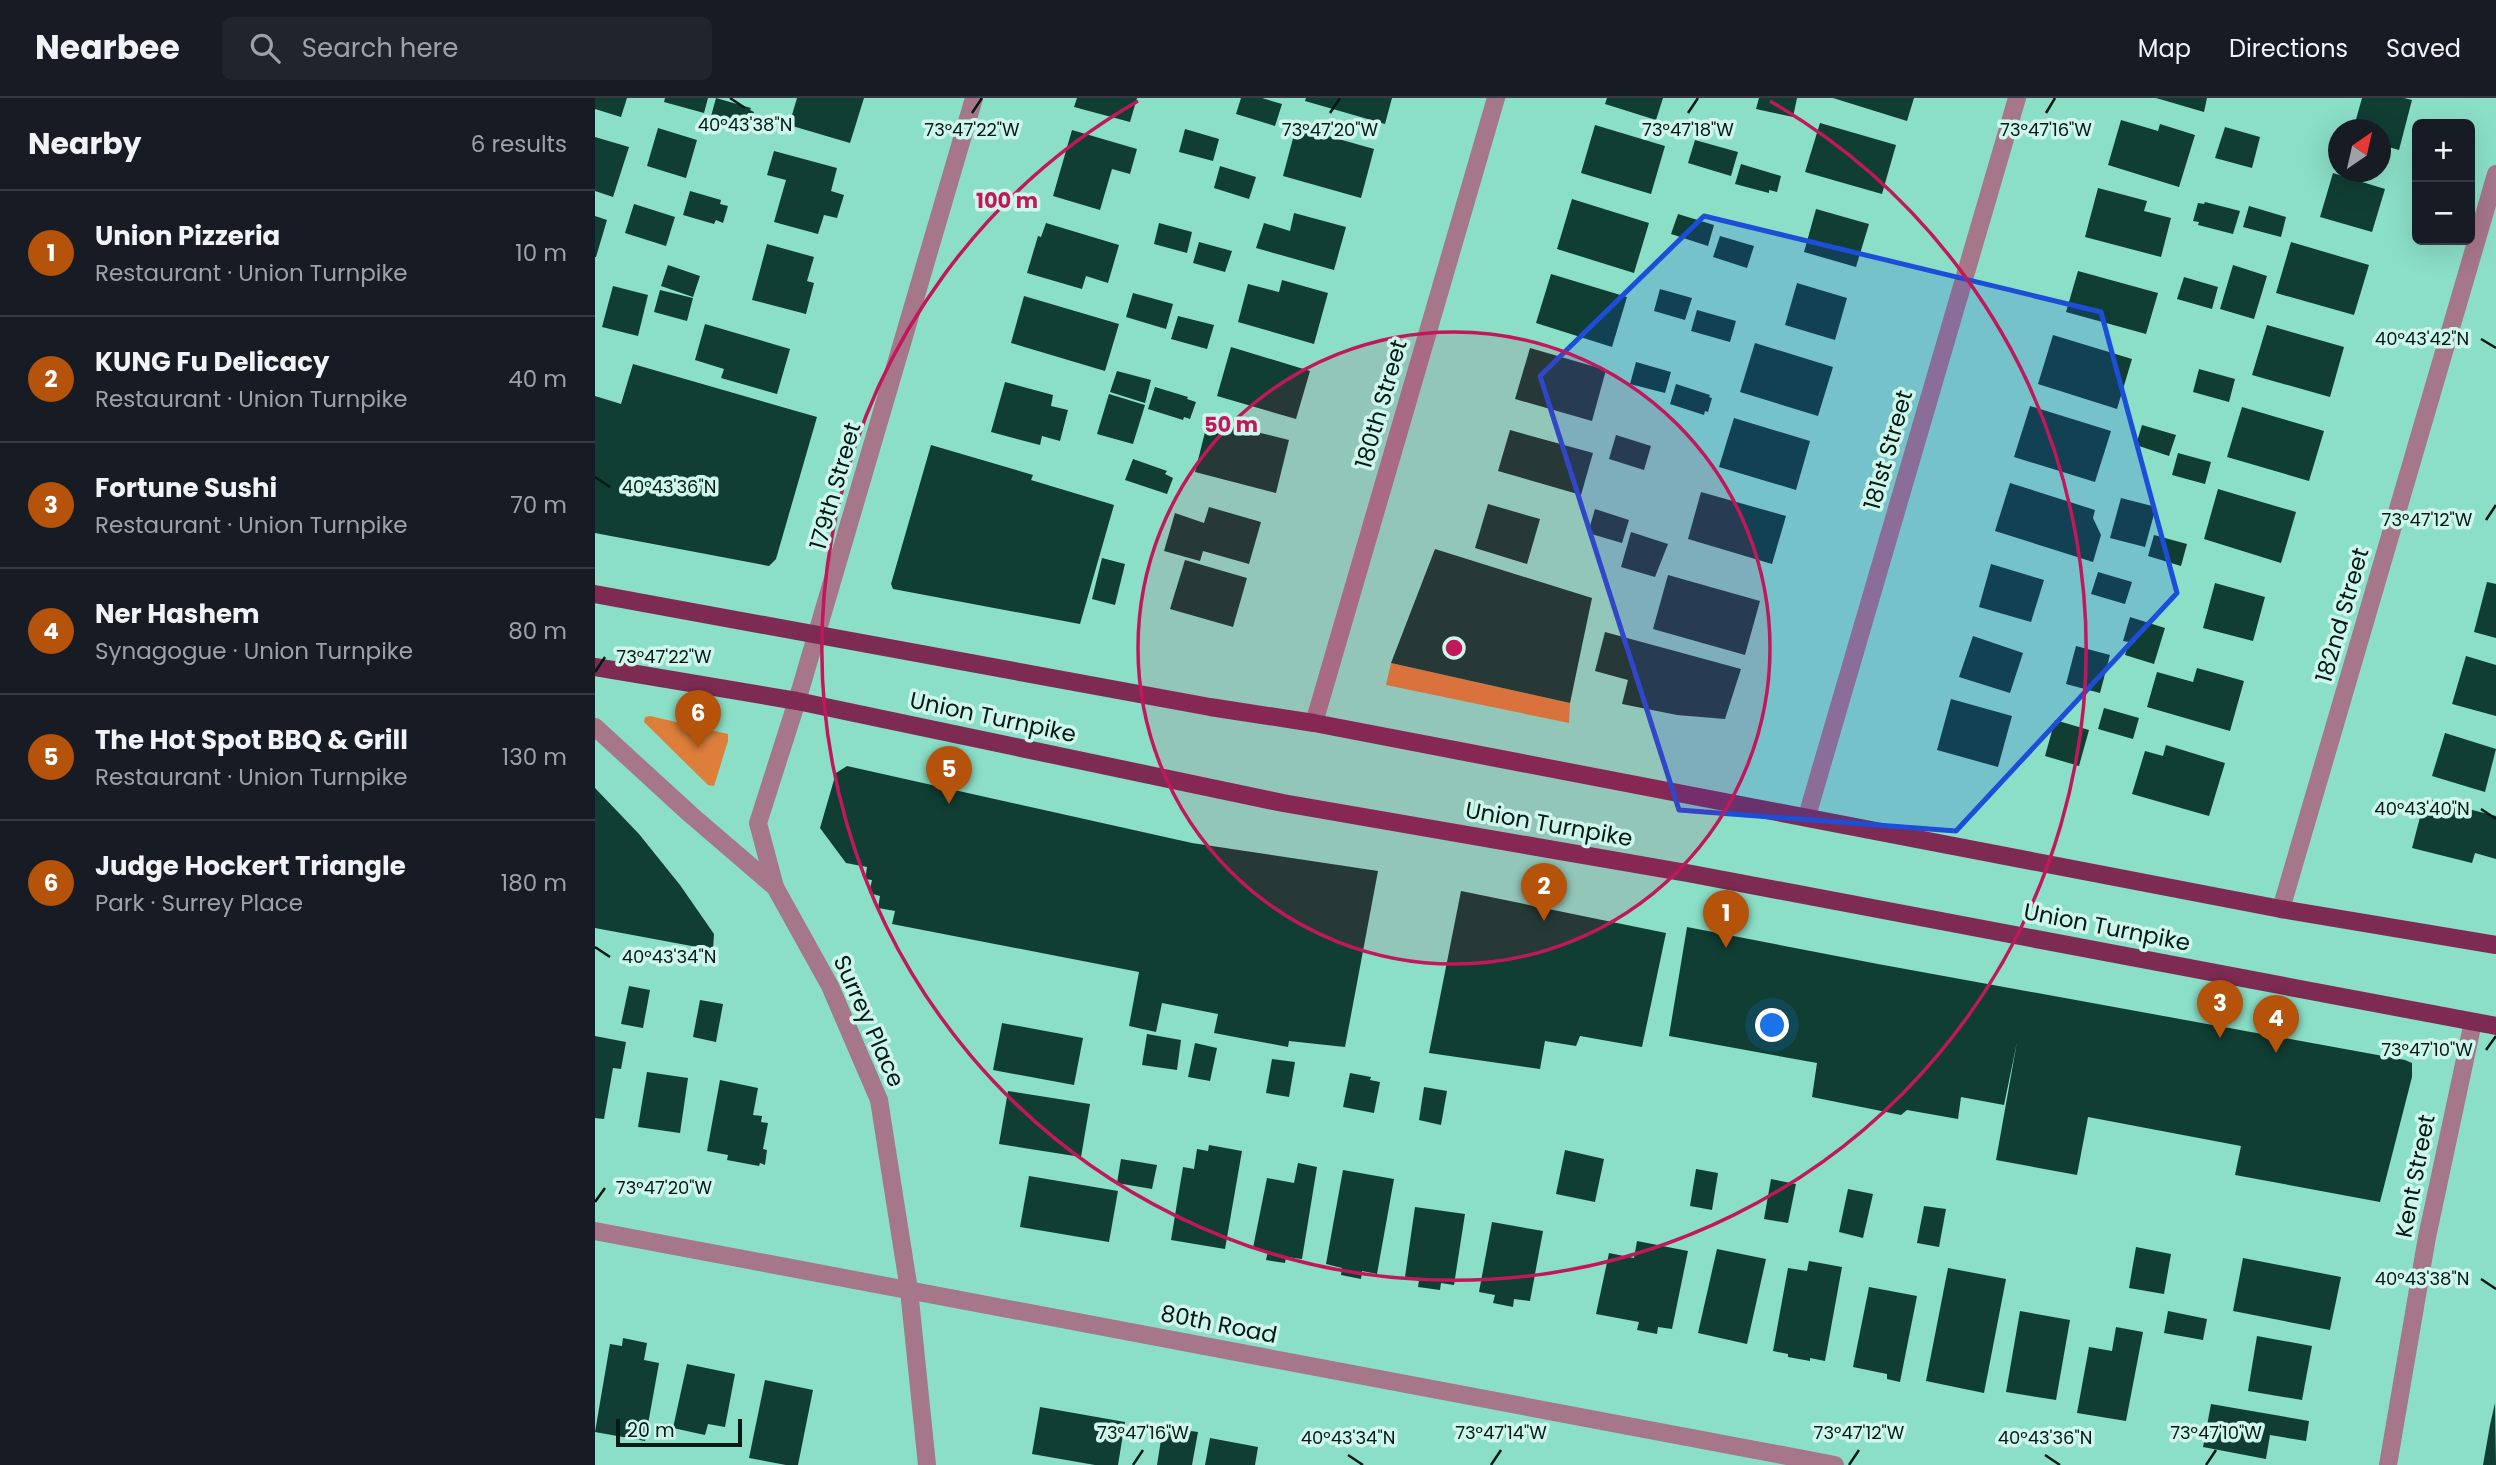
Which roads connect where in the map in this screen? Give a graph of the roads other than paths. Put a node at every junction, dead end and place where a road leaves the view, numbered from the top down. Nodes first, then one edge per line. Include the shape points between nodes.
1 (974, 98) edge
2 (1496, 98) edge
3 (2017, 98) edge
4 (2496, 174) edge
5 (595, 594) edge
6 (816, 634) junction
7 (595, 667) edge
8 (797, 701) junction
9 (1314, 723) junction
10 (595, 727) edge
11 (1807, 816) junction
12 (775, 887) junction
13 (2281, 909) junction
14 (2496, 945) edge
15 (2473, 1022) junction
16 (2496, 1026) edge
17 (595, 1231) edge
18 (909, 1290) junction
19 (927, 1465) edge
20 (1835, 1465) edge
21 (2388, 1465) edge

1 - 6 street, 179th Street
2 - 9 street, 180th Street
3 - 11 street, 181st Street
4 - 13 street, 182nd Street
5 - 6 main road, Union Turnpike
6 - 8 street, 179th Street
6 - 9 main road, Union Turnpike
7 - 8 main road, Union Turnpike
8 - 12 street, 179th Street via 758,822
8 - 15 main road, Union Turnpike via 1283,803 1713,878
9 - 11 main road, Union Turnpike
10 - 12 street, Surrey Place
11 - 13 main road, Union Turnpike
12 - 18 street, Surrey Place via 830,986 880,1100
13 - 14 main road, Union Turnpike
15 - 16 main road, Union Turnpike
15 - 21 street, Kent Street via 2427,1237
17 - 18 street, 80th Road
18 - 19 street, Surrey Place
18 - 20 street, 80th Road

